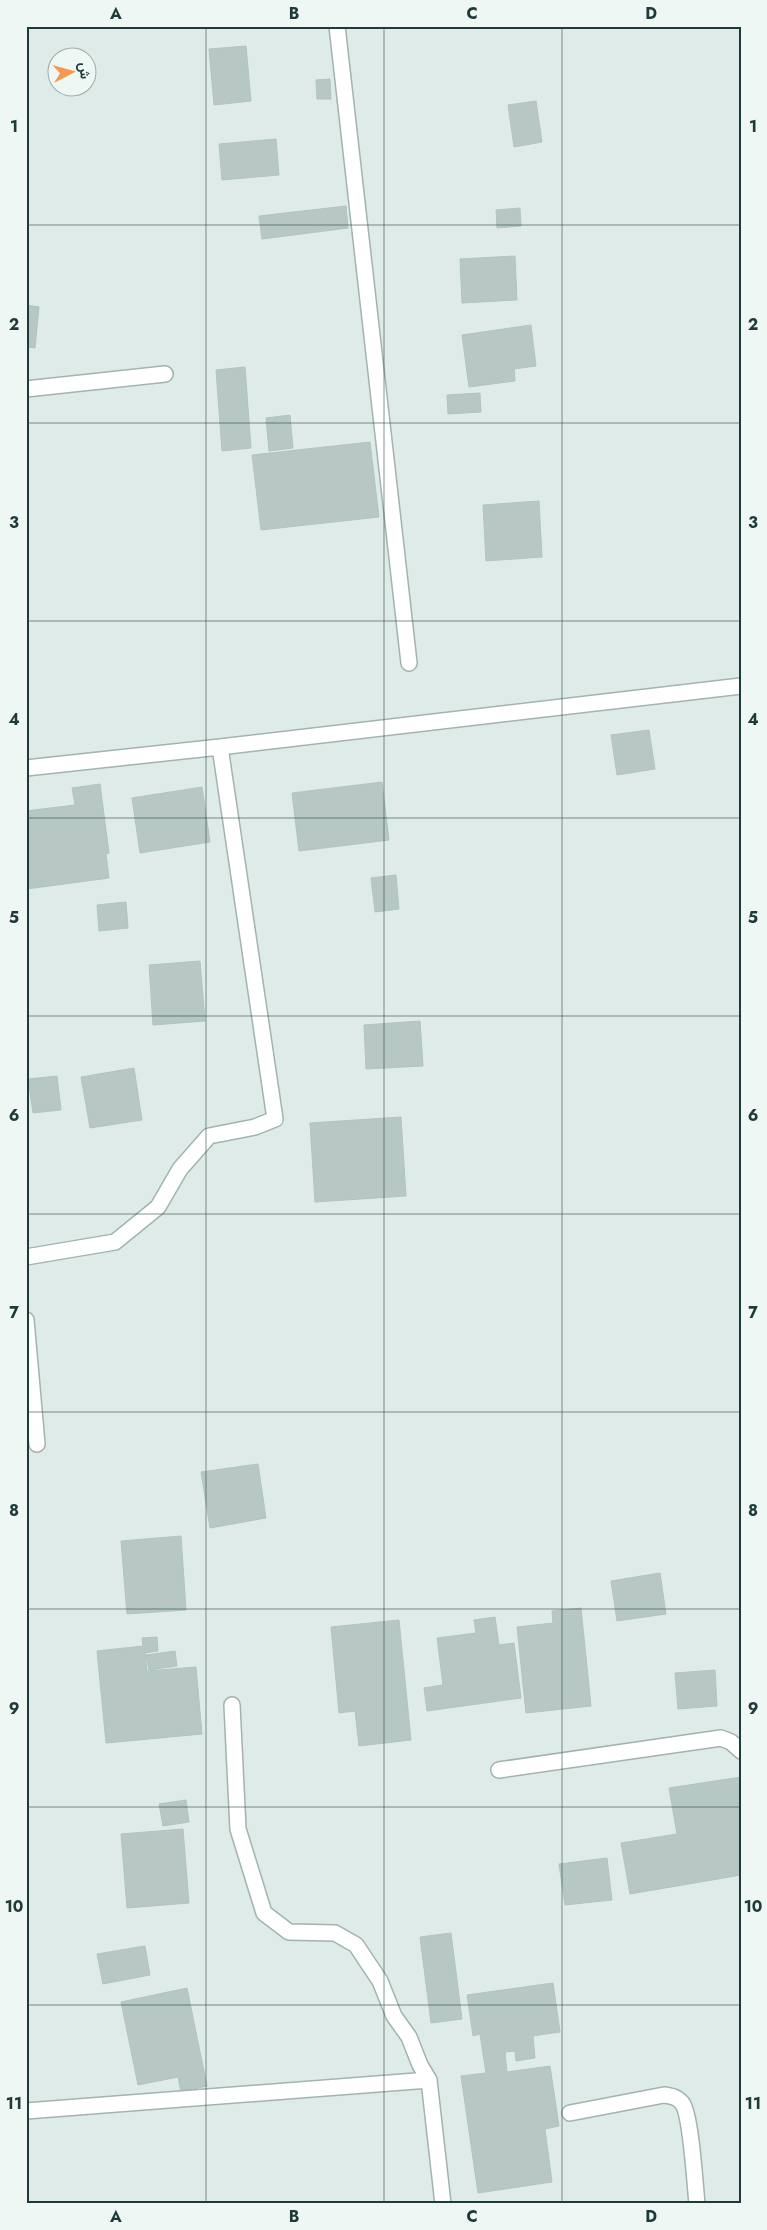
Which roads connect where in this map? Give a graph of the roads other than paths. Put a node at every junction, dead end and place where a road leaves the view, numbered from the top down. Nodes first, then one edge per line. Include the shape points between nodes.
1 (337, 26) edge
2 (165, 374) dead end
3 (26, 389) edge
4 (409, 663) dead end
5 (741, 686) edge
6 (220, 747) junction
7 (26, 768) edge
8 (26, 1257) edge
9 (26, 1320) edge
10 (37, 1444) dead end
11 (232, 1705) dead end
12 (741, 1751) edge
13 (499, 1770) dead end
14 (429, 2080) junction
15 (26, 2111) edge
16 (570, 2113) dead end
17 (443, 2204) edge
18 (697, 2204) edge

1 - 4 street
2 - 3 street
5 - 6 street
6 - 7 street
6 - 8 street via 275,1119 255,1127 209,1136 180,1169 158,1207 115,1242
9 - 10 street
11 - 14 street via 238,1829 264,1913 289,1932 335,1933 356,1945 380,1981 394,2016 409,2037
12 - 13 street via 721,1738
14 - 15 street
14 - 17 street
16 - 18 street via 664,2095 675,2097 683,2104 687,2122

